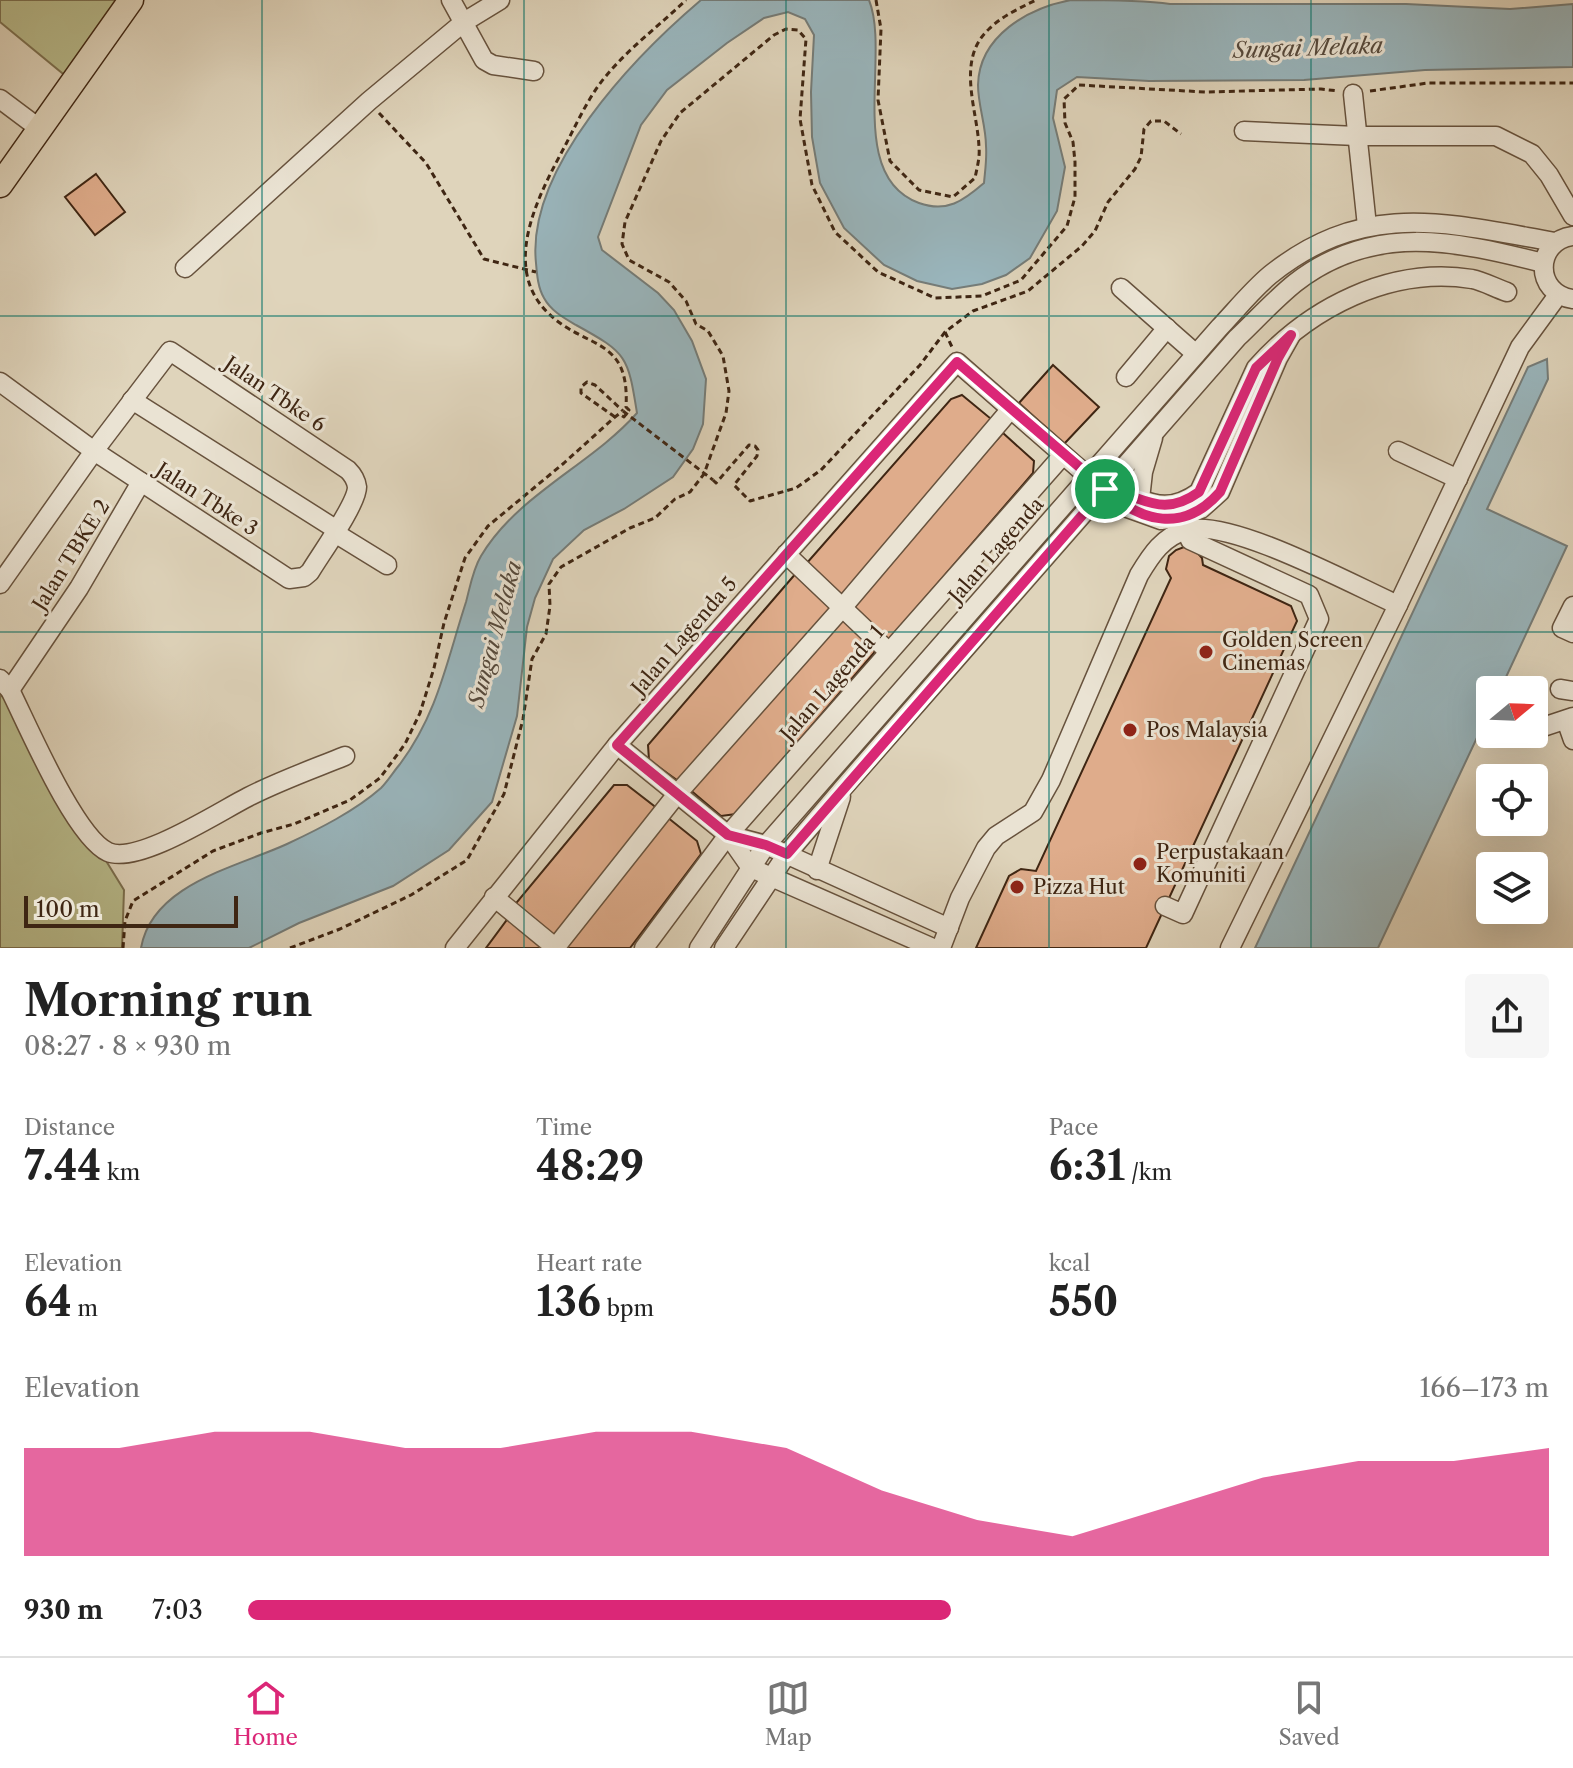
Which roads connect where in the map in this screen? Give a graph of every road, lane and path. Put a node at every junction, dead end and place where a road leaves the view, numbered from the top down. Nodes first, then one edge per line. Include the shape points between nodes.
1 (131, 0) edge
2 (451, 0) edge
3 (500, 0) edge
4 (686, 0) edge
5 (876, 0) edge
6 (1036, 0) edge
7 (464, 22) junction
8 (534, 71) dead end
9 (1573, 83) edge
10 (1353, 94) junction
11 (369, 101) junction
12 (6, 104) edge
13 (0, 125) edge
14 (40, 129) junction
15 (1244, 131) dead end
16 (1181, 134) dead end
17 (1357, 136) junction
18 (0, 185) edge
19 (1573, 216) edge
20 (1367, 226) junction
21 (1564, 239) edge
22 (1543, 263) junction
23 (185, 268) dead end
24 (528, 270) junction
25 (536, 272) dead end
26 (1121, 288) dead end
27 (1507, 292) dead end
28 (1566, 297) edge
29 (1167, 328) junction
30 (1291, 335) junction
31 (1196, 354) junction
32 (1126, 377) dead end
33 (0, 382) edge
34 (132, 400) junction
35 (1010, 410) junction
36 (615, 417) junction
37 (1155, 432) junction
38 (94, 451) junction
39 (1398, 451) dead end
40 (1063, 455) junction
41 (1089, 477) junction
42 (1458, 479) junction
43 (141, 482) junction
44 (1105, 489) junction
45 (1140, 499) junction
46 (1187, 530) junction
47 (336, 531) junction
48 (786, 554) junction
49 (387, 565) dead end
50 (0, 584) edge
51 (1398, 605) junction
52 (1573, 606) edge
53 (842, 608) junction
54 (1573, 633) edge
55 (889, 652) junction
56 (5, 684) edge
57 (1570, 718) edge
58 (1548, 725) edge
59 (1573, 740) edge
60 (617, 745) junction
61 (345, 756) dead end
62 (844, 787) junction
63 (677, 794) junction
64 (728, 835) junction
65 (766, 845) junction
66 (787, 854) junction
67 (751, 868) junction
68 (817, 870) junction
69 (770, 877) junction
70 (494, 897) junction
71 (1165, 906) dead end
72 (949, 928) junction
73 (649, 945) edge
74 (123, 948) edge
75 (290, 948) edge
76 (455, 948) edge
77 (556, 948) edge
78 (699, 948) edge
79 (724, 948) edge
80 (933, 948) edge
81 (941, 948) edge
82 (1230, 948) edge

1 - 14 main road
2 - 7 street
3 - 7 street
4 - 24 path via 606,75 588,102 531,212
5 - 6 path via 881,29 878,100 890,161 919,190 953,197 975,178 980,148 969,84 976,48 986,30
7 - 8 street via 484,60
7 - 11 street
9 - 10 path via 1428,83
10 - 17 street
10 - 75 path via 1079,85 1064,99 1075,162 1075,197 1067,226 1021,280 982,296 935,298 878,272 835,232 817,197 800,119 806,39 798,30 774,35 714,83 680,113 661,141 625,222 622,244 629,260 669,282 723,356 729,391 726,413 704,474 690,492 655,518 561,567 549,584 546,634 532,659 504,794 467,860 411,895
11 - 23 street
11 - 24 path via 426,163 484,259
12 - 13 street
12 - 14 street
14 - 18 main road
15 - 17 street
16 - 36 path, bridge via 1164,121 1151,121 1144,129 1135,169 1082,246 1028,291 973,311 945,332 821,470 796,488 750,501 734,485 757,456 755,446 749,445 716,483 595,385 587,382 581,387 581,393
17 - 19 street via 1496,136 1513,142 1532,154
17 - 20 street
20 - 21 street, Jalan Lagenda via 1441,223
20 - 31 street, Jalan Lagenda via 1313,246 1268,277
21 - 22 street
22 - 28 street via 1546,282
22 - 37 street, Jalan Lagenda via 1475,246 1404,240 1344,254 1295,283 1237,338
24 - 25 path
24 - 36 path via 533,291 548,313 608,349 621,364 629,410 624,417
26 - 29 street
27 - 30 street via 1474,280 1435,276 1391,282 1345,300
28 - 42 street via 1520,347
29 - 31 street
29 - 32 street
30 - 44 street via 1212,501 1181,517 1161,520 1122,506
30 - 45 street via 1256,368 1199,492 1170,507
31 - 41 street, Jalan Lagenda
33 - 38 street, Jalan Tbke 3
34 - 38 street
34 - 47 street
34 - 47 street, Jalan Tbke 6 via 170,351 354,476 356,493
35 - 40 street
35 - 48 street, Jalan Lagenda 5 via 957,362
35 - 53 street
36 - 74 path via 488,526 465,558 420,713 380,778 350,800 213,851 133,901
37 - 44 street, Jalan Lagenda
37 - 45 street
38 - 43 street, Jalan Tbke 3
38 - 50 street
39 - 42 street
40 - 41 street
40 - 55 street, Jalan Lagenda 1
41 - 44 street
41 - 65 street, Jalan Lagenda
42 - 51 street
43 - 47 street, Jalan Tbke 3 via 289,579 310,572
43 - 56 street, Jalan TBKE 2 via 79,588
44 - 45 street
44 - 62 street, Jalan Lagenda
46 - 51 street via 1211,527 1240,534
46 - 71 street via 1190,540 1309,595 1319,619 1183,914
46 - 72 street via 1154,551 1139,575 1045,791 1033,812 986,848
47 - 49 street
48 - 53 street
48 - 60 street, Jalan Lagenda 5
51 - 82 street
52 - 54 street via 1562,628
53 - 55 street
53 - 63 street
55 - 64 street, Jalan Lagenda 1
56 - 61 street via 74,816 109,853 127,854 158,844 249,796
57 - 58 street
57 - 59 street
60 - 63 street
60 - 70 street, Jalan Lagenda 5
62 - 66 street, Jalan Lagenda
62 - 68 street
63 - 64 street
63 - 77 street
64 - 65 street
64 - 67 street
64 - 73 street, Jalan Lagenda 1
65 - 66 street
65 - 67 street, Jalan Lagenda
66 - 68 street
66 - 69 street, Jalan Lagenda
67 - 69 street
67 - 78 street, Jalan Lagenda
68 - 72 street
69 - 79 street, Jalan Lagenda
69 - 80 street
70 - 76 street, Jalan Lagenda 5
70 - 77 street
72 - 81 street

